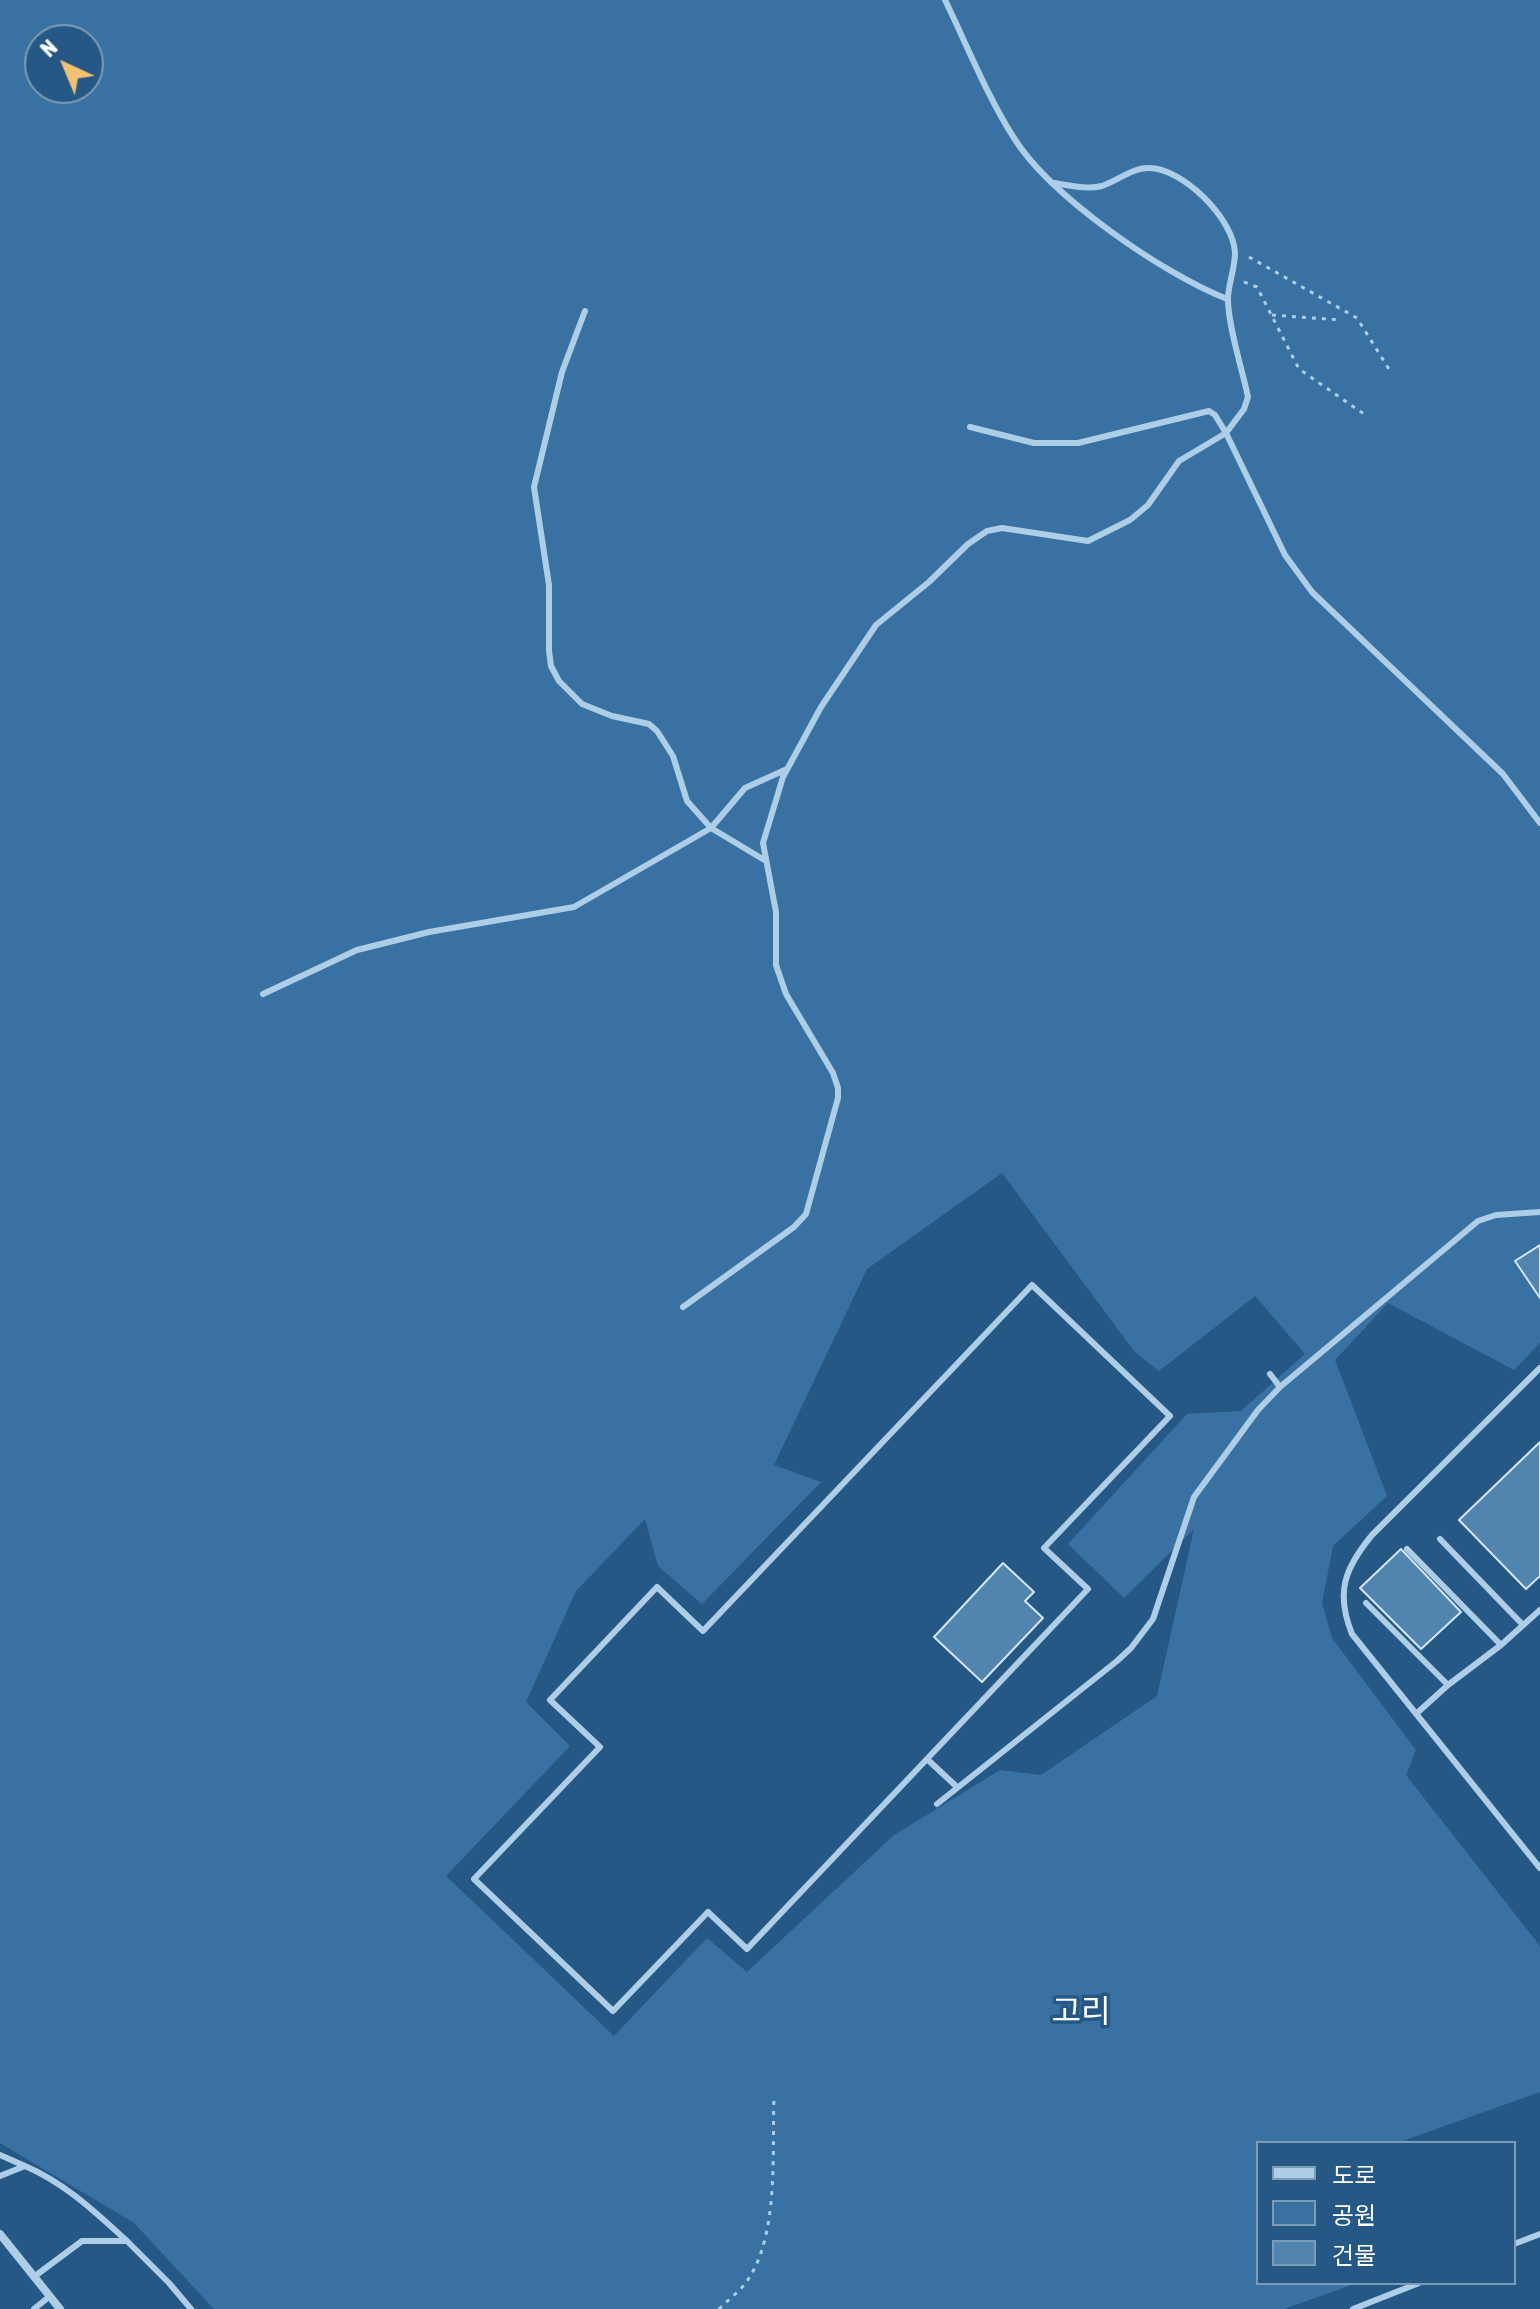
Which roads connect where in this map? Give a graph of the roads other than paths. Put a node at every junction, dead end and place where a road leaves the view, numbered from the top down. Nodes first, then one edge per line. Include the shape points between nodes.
1 (945, 0) edge
2 (1054, 183) junction
3 (1227, 299) junction
4 (585, 311) dead end
5 (970, 427) dead end
6 (1226, 433) junction
7 (787, 769) junction
8 (1540, 823) edge
9 (711, 828) junction
10 (766, 861) junction
11 (263, 994) dead end
12 (1540, 1212) edge
13 (683, 1307) dead end
14 (1540, 1368) edge
15 (1270, 1374) dead end
16 (1280, 1387) junction
17 (1440, 1539) dead end
18 (1407, 1549) dead end
19 (1366, 1603) dead end
20 (1540, 1610) edge
21 (1523, 1625) junction
22 (1501, 1645) junction
23 (1448, 1685) junction
24 (1416, 1714) junction
25 (927, 1759) junction
26 (957, 1787) junction
27 (937, 1804) dead end
28 (1540, 1868) edge
29 (0, 2155) edge
30 (25, 2166) junction
31 (0, 2176) edge
32 (0, 2234) edge
33 (1540, 2234) edge
34 (127, 2241) junction
35 (1516, 2243) edge
36 (35, 2276) junction
37 (1414, 2285) edge
38 (50, 2296) junction
39 (34, 2309) edge
40 (60, 2309) edge
41 (191, 2309) edge
42 (1353, 2309) edge

1 - 2 lane via 1014,138
2 - 3 lane via 1176,276
2 - 3 lane via 1090,188 1150,168 1176,177 1208,200 1226,224 1235,249
3 - 6 lane via 1248,397
4 - 9 lane via 562,372 534,487 549,585 551,666 582,704 657,731 673,756 687,801
5 - 6 lane via 1034,443 1078,443 1209,411
6 - 7 lane via 1179,461 1148,505 1130,520 1088,541 1002,528 968,544 876,625
6 - 8 lane via 1285,555 1312,592 1503,774
7 - 9 lane via 745,788
7 - 10 lane via 763,843
9 - 10 lane
9 - 11 lane via 574,907 357,950
10 - 13 lane via 776,912 776,965 786,994 833,1073 838,1098 806,1214
12 - 16 lane via 1478,1221
14 - 24 lane via 1372,1535 1346,1574 1342,1595 1352,1634
15 - 16 lane
16 - 26 lane via 1194,1497 1153,1619 1142,1635 1117,1661
17 - 21 lane
18 - 22 lane
19 - 23 lane
20 - 21 lane
21 - 22 lane
22 - 23 lane
23 - 24 lane
24 - 28 lane
25 - 25 lane via 747,1949 708,1912 613,2011 474,1879 600,1747 550,1700 657,1587 703,1631 1032,1285 1170,1416 1044,1548 1088,1589
25 - 26 lane
26 - 27 lane
29 - 30 lane
30 - 31 lane
30 - 34 lane via 83,2201
32 - 36 street
33 - 35 lane
34 - 36 lane via 82,2241
34 - 41 lane
36 - 38 street
37 - 42 lane
38 - 39 lane
38 - 40 street

